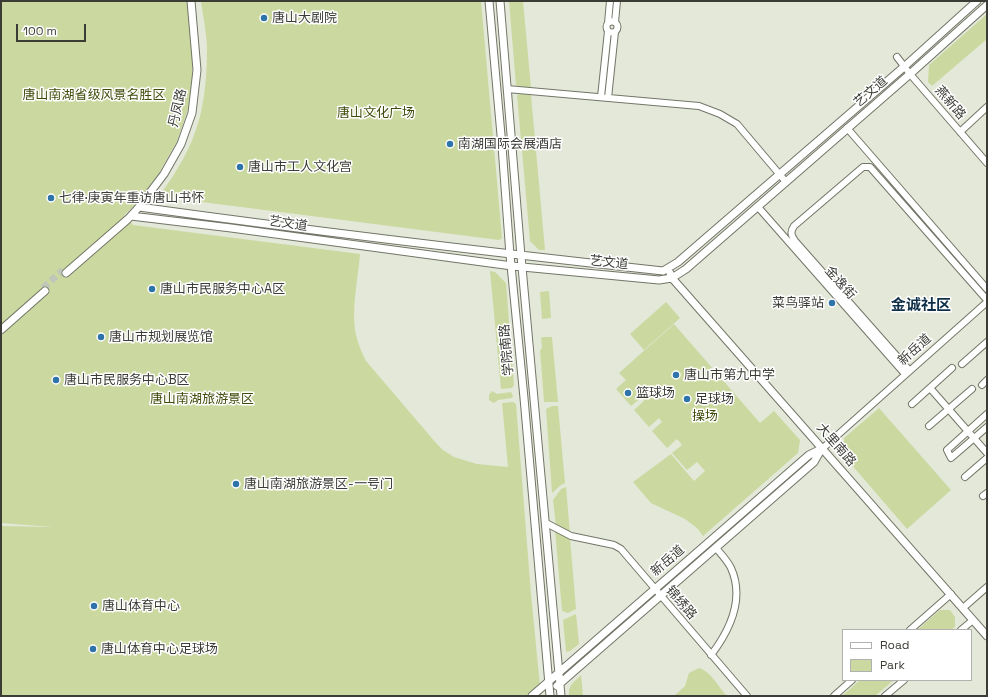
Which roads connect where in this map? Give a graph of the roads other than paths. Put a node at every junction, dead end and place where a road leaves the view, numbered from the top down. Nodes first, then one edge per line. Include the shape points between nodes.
1 (191, 1) edge
2 (488, 1) edge
3 (500, 1) edge
4 (610, 1) edge
5 (617, 1) edge
6 (977, 1) edge
7 (987, 5) edge
8 (611, 23) junction
9 (608, 31) junction
10 (615, 32) junction
11 (897, 57) dead end
12 (905, 66) junction
13 (910, 74) junction
14 (507, 89) junction
15 (601, 97) junction
16 (608, 98) junction
17 (987, 107) edge
18 (847, 128) junction
19 (960, 132) junction
20 (987, 163) edge
21 (780, 173) junction
22 (786, 182) junction
23 (139, 207) junction
24 (758, 207) junction
25 (131, 216) junction
26 (296, 228) junction
27 (295, 237) junction
28 (510, 255) junction
29 (521, 256) junction
30 (512, 266) junction
31 (523, 267) junction
32 (668, 268) junction
33 (672, 278) junction
34 (987, 289) edge
35 (987, 301) edge
36 (1, 325) edge
37 (1, 330) edge
38 (987, 342) edge
39 (962, 364) dead end
40 (952, 368) dead end
41 (907, 372) junction
42 (987, 380) edge
43 (982, 385) dead end
44 (930, 388) junction
45 (972, 389) dead end
46 (912, 404) dead end
47 (949, 409) junction
48 (987, 414) edge
49 (930, 426) dead end
50 (987, 427) edge
51 (968, 431) junction
52 (974, 438) junction
53 (823, 448) junction
54 (987, 453) edge
55 (987, 458) edge
56 (965, 477) dead end
57 (546, 523) junction
58 (716, 548) junction
59 (987, 587) edge
60 (654, 589) junction
61 (951, 594) junction
62 (661, 596) junction
63 (963, 608) junction
64 (973, 620) junction
65 (911, 629) edge
66 (962, 629) edge
67 (987, 636) edge
68 (712, 655) junction
69 (559, 672) junction
70 (549, 681) junction
71 (851, 681) edge
72 (903, 681) edge
73 (560, 684) junction
74 (549, 695) edge
75 (532, 696) edge
76 (561, 696) edge
77 (747, 696) edge
78 (834, 696) edge
79 (885, 696) edge

1 - 23 main road, 丹凤路 via 197,70 192,113 173,159
2 - 28 main road, 学院南路
3 - 14 main road, 学院南路
4 - 8 street
5 - 8 street
6 - 12 main road, 艺文道
7 - 13 main road, 艺文道
8 - 9 street via 606,27
8 - 10 street via 617,27
9 - 10 street
9 - 15 street
10 - 16 street
11 - 12 street, 燕新路
12 - 13 street, 燕新路
12 - 21 main road, 艺文道
13 - 18 main road, 艺文道
13 - 19 street, 燕新路
14 - 15 street
14 - 29 main road, 学院南路
15 - 16 street
16 - 21 street via 699,106 720,114 737,124
17 - 19 street
18 - 22 main road, 艺文道
18 - 34 street
19 - 20 street, 燕新路
21 - 22 street
21 - 32 main road, 艺文道
22 - 24 main road, 艺文道
23 - 25 main road, 丹凤路
23 - 25 main road, 丹凤路 via 64,272
23 - 26 main road, 艺文道
24 - 33 main road, 艺文道
24 - 41 street, 金逸街
25 - 27 main road, 艺文道
26 - 27 main road
26 - 28 main road, 艺文道
27 - 30 main road, 艺文道
28 - 29 main road, 艺文道
28 - 30 main road, 学院南路
29 - 31 main road, 学院南路
29 - 32 main road, 艺文道 via 663,271
30 - 31 main road, 艺文道
30 - 70 main road, 学院南路
31 - 33 main road, 艺文道 via 659,280
31 - 57 main road, 学院南路
32 - 33 main road, 大里南路
33 - 53 main road, 大里南路
35 - 41 street, 新岳道
35 - 41 street via 870,167 863,167 794,226 791,236
36 - 37 main road via 44,290
38 - 39 street
40 - 44 street
41 - 53 street, 新岳道
42 - 43 street
44 - 46 street
44 - 47 street
45 - 47 street
47 - 49 street
47 - 51 street
48 - 51 street
50 - 52 street
51 - 52 street
51 - 52 street via 947,450 952,458
52 - 54 street
53 - 58 main road, 新岳道 via 814,463
53 - 60 main road, 新岳道 via 809,455
53 - 61 main road, 大里南路
55 - 56 street
57 - 60 street, 锦绣路 via 571,536 614,545 621,549
57 - 69 main road, 学院南路
58 - 62 main road, 新岳道
58 - 68 street via 730,566 737,589 735,608 729,625
59 - 63 street
60 - 62 street, 锦绣路
60 - 69 main road, 新岳道
61 - 63 main road, 大里南路
61 - 65 street
62 - 68 street, 锦绣路
62 - 73 main road, 新岳道
63 - 64 main road, 大里南路
64 - 66 street
64 - 67 main road, 大里南路
68 - 77 street, 锦绣路
69 - 70 main road, 新岳道
69 - 73 main road, 学院南路
70 - 74 main road, 学院南路
70 - 75 main road, 新岳道
71 - 78 street
72 - 79 street
73 - 74 main road, 新岳道
73 - 76 main road, 学院南路

